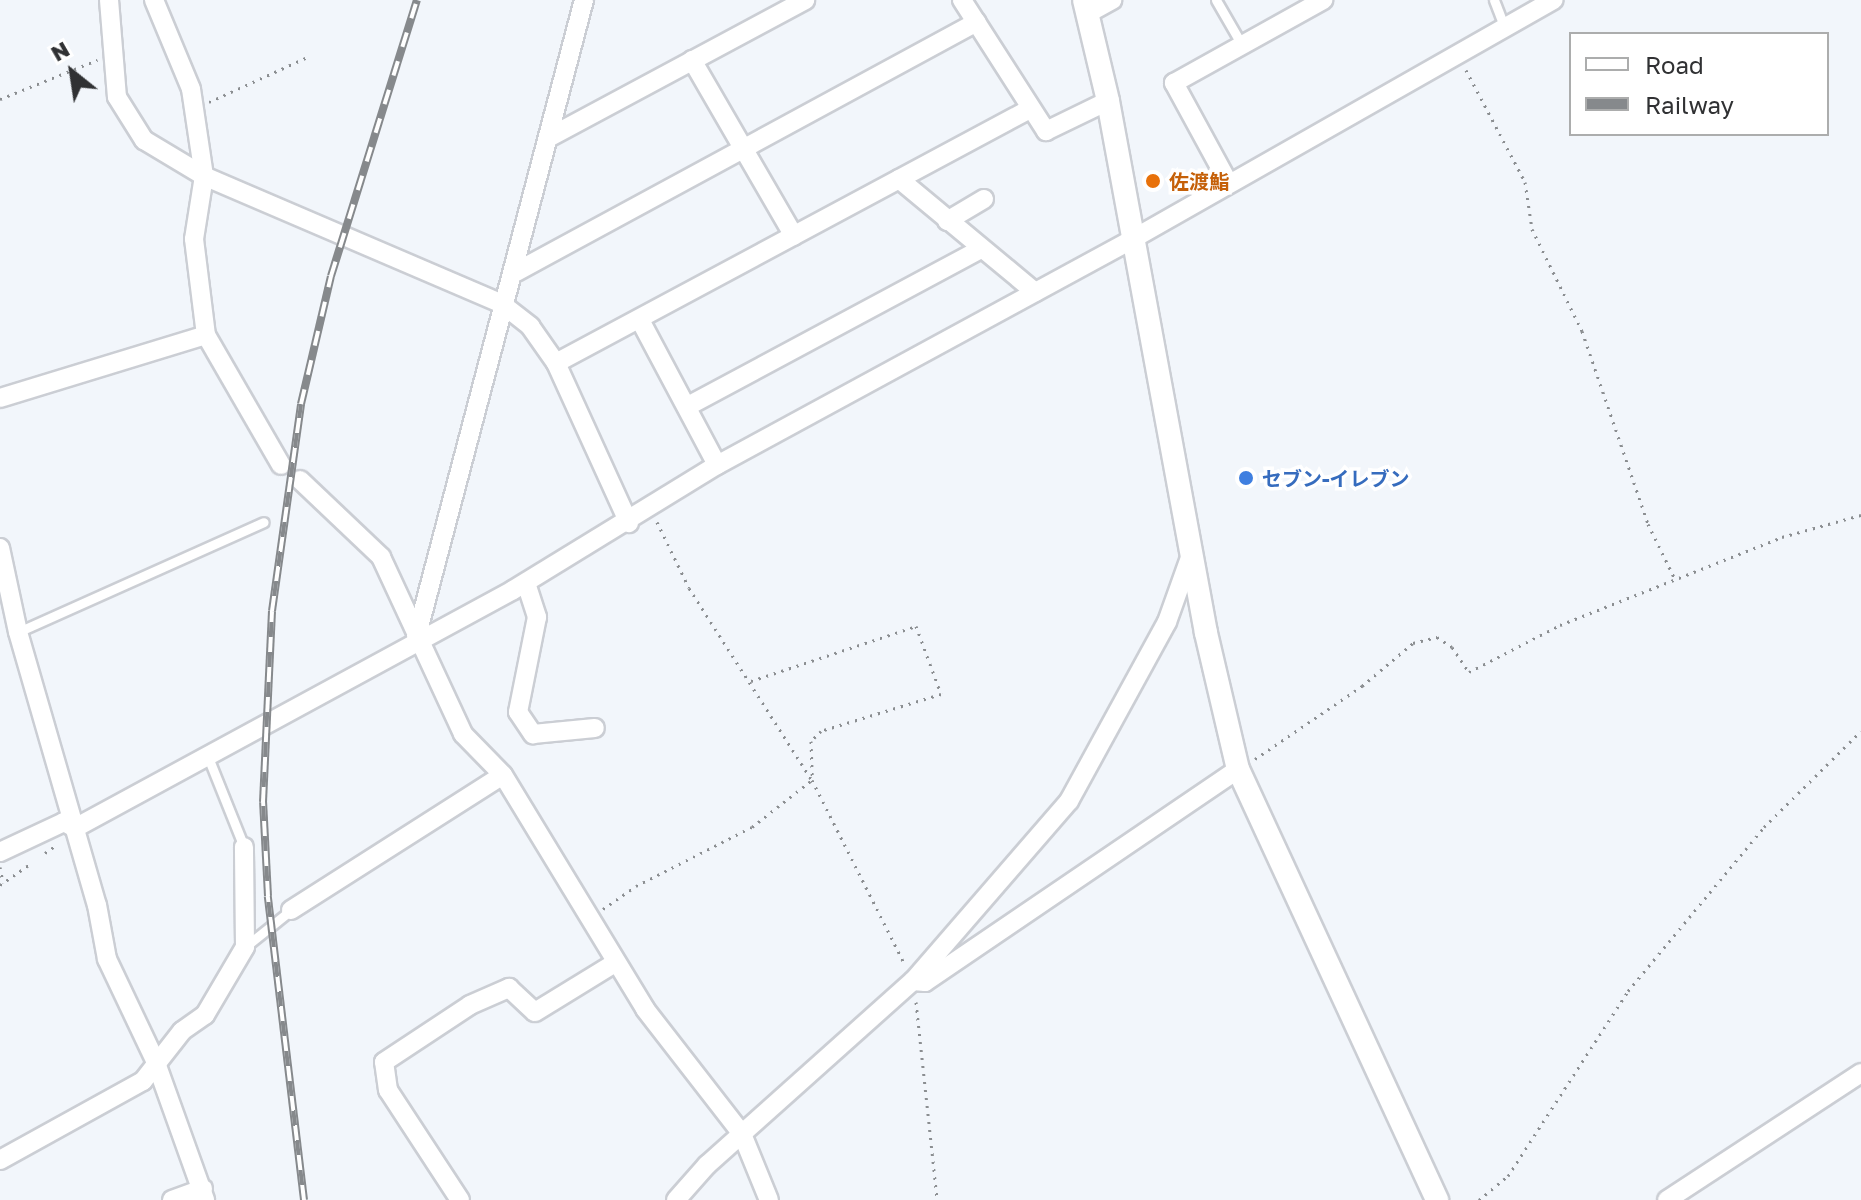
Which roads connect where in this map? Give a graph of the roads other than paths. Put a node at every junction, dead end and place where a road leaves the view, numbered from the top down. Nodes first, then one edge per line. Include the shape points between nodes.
1 (109, 0) edge
2 (154, 0) edge
3 (584, 0) edge
4 (805, 0) edge
5 (962, 0) edge
6 (1112, 0) edge
7 (1216, 0) edge
8 (1323, 0) edge
9 (1494, 0) edge
10 (1554, 0) edge
11 (1086, 7) edge
12 (977, 22) junction
13 (1505, 29) junction
14 (1242, 45) junction
15 (692, 60) junction
16 (1108, 101) junction
17 (1028, 110) junction
18 (548, 138) junction
19 (746, 149) junction
20 (204, 176) junction
21 (899, 179) junction
22 (1228, 182) junction
23 (984, 199) dead end
24 (947, 221) junction
25 (794, 236) junction
26 (1131, 240) junction
27 (981, 249) junction
28 (516, 272) junction
29 (1035, 292) junction
30 (502, 304) junction
31 (640, 320) junction
32 (206, 335) junction
33 (556, 363) junction
34 (0, 398) edge
35 (688, 406) junction
36 (281, 465) dead end
37 (717, 465) junction
38 (300, 480) dead end
39 (264, 522) dead end
40 (629, 523) junction
41 (0, 548) edge
42 (1191, 555) junction
43 (3, 581) edge
44 (526, 583) junction
45 (18, 632) junction
46 (415, 640) junction
47 (595, 728) dead end
48 (208, 757) junction
49 (1238, 769) junction
50 (503, 775) junction
51 (75, 828) junction
52 (244, 847) joint
53 (0, 852) edge
54 (291, 910) joint
55 (245, 947) junction
56 (615, 963) junction
57 (913, 981) junction
58 (155, 1060) junction
59 (1861, 1073) edge
60 (742, 1134) junction
61 (0, 1160) edge
62 (204, 1194) edge
63 (172, 1200) edge
64 (460, 1200) edge
65 (676, 1200) edge
66 (769, 1200) edge
67 (1437, 1200) edge
68 (1667, 1200) edge

1 - 20 street via 117,97 137,131
2 - 20 street via 191,89
3 - 18 street
4 - 15 street
5 - 12 street
6 - 11 street
7 - 14 lane
8 - 14 street
9 - 13 lane
10 - 13 street
11 - 16 street
12 - 17 street
12 - 19 street
13 - 22 street
14 - 22 street via 1174,83
15 - 18 street
15 - 19 street
16 - 17 street via 1046,131
16 - 26 street
17 - 21 street
18 - 28 street
19 - 25 street
19 - 28 street
20 - 30 street
20 - 32 street via 194,239
21 - 24 street
21 - 25 street
22 - 26 street
23 - 24 street
24 - 27 street
25 - 31 street
26 - 29 street
26 - 42 street
27 - 29 street
27 - 35 street
28 - 30 street
29 - 37 street
30 - 33 street via 530,326
30 - 46 street
31 - 33 street
31 - 35 street
32 - 34 street
32 - 36 street
33 - 40 street
35 - 37 street
37 - 40 street via 648,504
38 - 46 street via 381,557 406,604
39 - 45 lane
40 - 44 street
41 - 43 street
42 - 49 street
42 - 57 street via 1167,622 1069,801
43 - 45 street
44 - 46 street
44 - 47 street via 537,617 518,712 533,734
45 - 51 street
46 - 48 street
46 - 50 street via 463,734
48 - 51 street
48 - 52 lane
49 - 57 street via 925,982
49 - 67 street
50 - 54 street
50 - 56 street
51 - 53 street via 64,822
51 - 58 street via 107,959
52 - 55 street
54 - 55 lane
55 - 58 street via 205,1015
56 - 60 street
56 - 64 street via 535,1012 509,988 483,999 384,1062 388,1090
57 - 60 street
58 - 61 street via 133,1087
58 - 62 street
59 - 68 street
60 - 65 street
60 - 66 street
62 - 63 street

